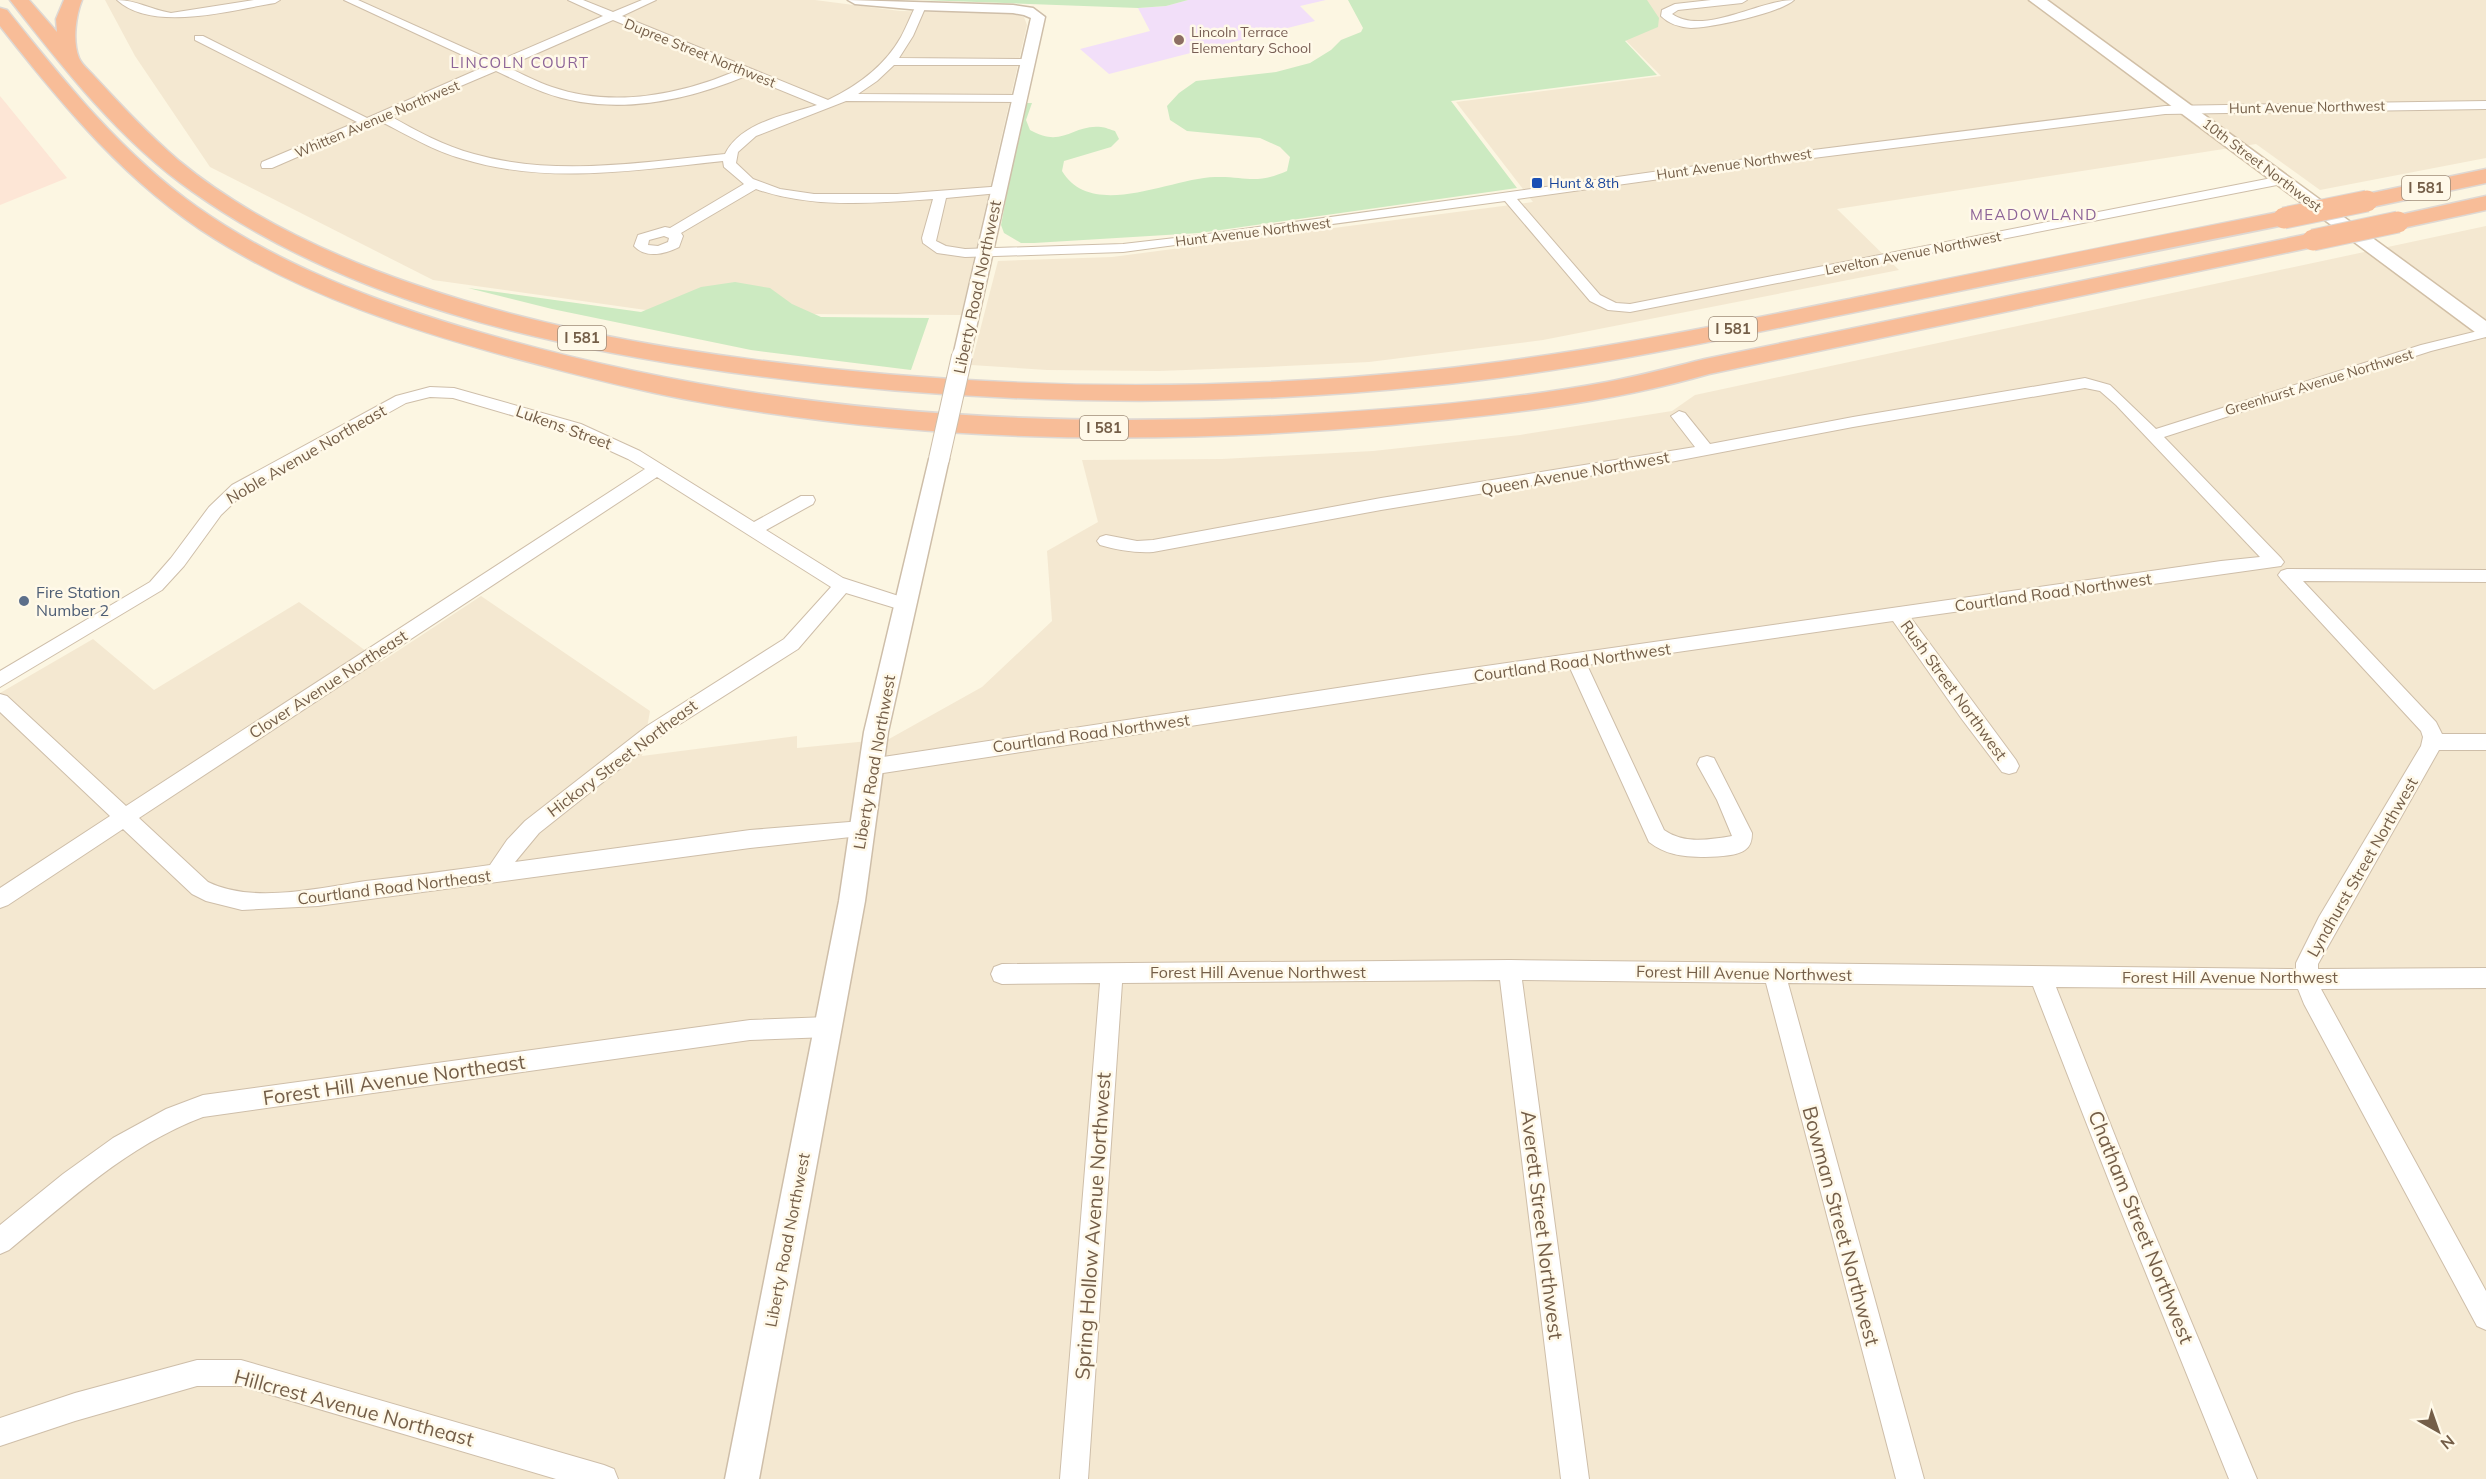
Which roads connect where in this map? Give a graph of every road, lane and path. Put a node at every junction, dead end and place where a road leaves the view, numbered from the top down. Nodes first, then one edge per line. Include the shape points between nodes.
1 (19, 0) edge
2 (72, 0) edge
3 (122, 0) edge
4 (275, 0) edge
5 (349, 0) edge
6 (573, 0) edge
7 (651, 0) edge
8 (855, 0) edge
9 (1742, 0) edge
10 (1790, 0) edge
11 (2037, 0) edge
12 (921, 6) junction
13 (0, 14) edge
14 (613, 17) junction
15 (199, 38) dead end
16 (0, 43) edge
17 (69, 58) junction
18 (892, 61) junction
19 (1027, 62) junction
20 (498, 67) junction
21 (745, 72) junction
22 (57, 84) junction
23 (843, 97) junction
24 (1018, 99) junction
25 (828, 105) junction
26 (2486, 105) edge
27 (2186, 108) junction
28 (382, 117) junction
29 (368, 123) junction
30 (728, 158) junction
31 (267, 165) dead end
32 (2486, 176) edge
33 (2283, 180) junction
34 (754, 184) junction
35 (999, 189) junction
36 (941, 193) junction
37 (1508, 196) junction
38 (2486, 203) edge
39 (672, 233) dead end
40 (985, 252) junction
41 (2486, 332) edge
42 (425, 393) joint
43 (1679, 416) dead end
44 (2153, 435) junction
45 (1706, 450) junction
46 (657, 469) junction
47 (807, 500) dead end
48 (753, 530) junction
49 (1106, 541) dead end
50 (2281, 569) junction
51 (2486, 576) edge
52 (843, 585) junction
53 (905, 605) junction
54 (1898, 614) junction
55 (1576, 661) junction
56 (0, 680) edge
57 (0, 701) edge
58 (2433, 742) junction
59 (2486, 742) edge
60 (1707, 764) dead end
61 (2009, 766) dead end
62 (870, 767) junction
63 (125, 816) junction
64 (862, 829) junction
65 (495, 875) junction
66 (0, 899) edge
67 (1510, 970) junction
68 (1112, 973) junction
69 (1774, 973) junction
70 (1002, 974) dead end
71 (2040, 975) junction
72 (2306, 978) junction
73 (2486, 978) edge
74 (828, 1027) junction
75 (0, 1240) edge
76 (2486, 1317) edge
77 (0, 1432) edge
78 (604, 1479) edge
79 (741, 1479) edge
80 (1074, 1479) edge
81 (1575, 1479) edge
82 (1910, 1479) edge
83 (2243, 1479) edge

1 - 17 highway, I 581
2 - 17 highway via 65,19
3 - 4 street via 155,14 171,16
5 - 20 street
6 - 14 street, Dupree Street Northwest
7 - 14 street, Whitten Avenue Northwest
8 - 12 street
9 - 10 street via 1675,7 1666,12 1680,24 1701,25
11 - 27 main road, 10th Street Northwest
12 - 18 street via 906,41
12 - 19 street, Liberty Road Northwest via 1013,9 1036,14
13 - 22 highway, I 581
14 - 20 street, Whitten Avenue Northwest
14 - 21 street, Dupree Street Northwest
15 - 29 street
16 - 22 highway
17 - 32 highway, I 581, bridge via 139,137 201,188 284,236 374,276 445,302 639,351 913,386 1176,394 1436,377 1764,324
18 - 19 street
18 - 23 street
19 - 24 street, Liberty Road Northwest
20 - 21 street via 559,93 617,102 675,96
20 - 28 street, Whitten Avenue Northwest
21 - 25 street, Dupree Street Northwest
22 - 38 highway, I 581, bridge via 140,173 192,214 261,255 351,296 477,339 689,392 909,419 1077,428 1343,422 1514,404 1669,378
23 - 24 street
23 - 25 street
24 - 35 street, Liberty Road Northwest
25 - 30 street via 754,131 735,145
26 - 27 street, Hunt Avenue Northwest
27 - 33 main road, 10th Street Northwest
27 - 37 street, Hunt Avenue Northwest via 1789,156
28 - 29 street, Whitten Avenue Northwest
28 - 30 street via 450,151 526,167 603,169
29 - 31 street, Whitten Avenue Northwest
30 - 34 street via 732,170
33 - 37 street, Levelton Avenue Northwest via 1630,308 1603,304 1594,298
33 - 41 main road, 10th Street Northwest
34 - 36 street via 830,199
34 - 39 street
35 - 36 street
35 - 40 street, Liberty Road Northwest
36 - 40 street, Hunt Avenue Northwest via 930,243 953,252
37 - 40 street, Hunt Avenue Northwest via 1123,248
40 - 53 street, Liberty Road Northwest, bridge
41 - 44 street, Greenhurst Avenue Northwest
42 - 46 street, Lukens Street via 454,393 547,418 602,439
42 - 56 street, Noble Avenue Northeast via 401,399 238,489 215,507 170,574 156,586
43 - 45 street
44 - 45 street, Queen Avenue Northwest via 2105,388 2085,383
44 - 50 street
45 - 49 street, Queen Avenue Northwest via 1153,546
46 - 48 street, Lukens Street
46 - 63 street, Clover Avenue Northeast
47 - 48 street
48 - 52 street, Lukens Street
50 - 51 street, Courtland Road Northwest
50 - 54 street, Courtland Road Northwest via 2221,567
50 - 58 street via 2429,727
52 - 53 street, Lukens Street
52 - 65 street, Hickory Street Northeast via 791,644 654,731 532,827
53 - 62 street, Liberty Road Northwest
54 - 55 street, Courtland Road Northwest
54 - 61 street, Rush Street Northwest
55 - 60 street via 1656,836 1664,843 1673,847 1713,848 1738,844 1742,839
55 - 62 street, Courtland Road Northwest
57 - 63 street, Courtland Road Northeast
58 - 59 street
58 - 72 street, Lyndhurst Street Northwest via 2327,924 2307,963
62 - 64 street, Liberty Road Northwest
63 - 65 street, Courtland Road Northeast via 200,888 226,900 318,897
63 - 66 street, Clover Avenue Northeast
64 - 65 street, Courtland Road Northeast via 750,839
64 - 74 street, Liberty Road Northwest
67 - 68 street, Forest Hill Avenue Northwest
67 - 69 street, Forest Hill Avenue Northwest
67 - 81 street, Averett Street Northwest
68 - 70 street, Forest Hill Avenue Northwest
68 - 80 street, Spring Hollow Avenue Northwest
69 - 71 street, Forest Hill Avenue Northwest
69 - 82 street, Bowman Street Northwest
71 - 72 street, Forest Hill Avenue Northwest
71 - 83 street, Chatham Street Northwest
72 - 73 street, Forest Hill Avenue Northwest
72 - 76 street, Lyndhurst Street Northwest via 2312,997
74 - 75 street, Forest Hill Avenue Northeast via 750,1030 203,1106 154,1125 116,1150
74 - 79 street, Liberty Road Northwest
77 - 78 street, Hillcrest Avenue Northeast via 197,1373 241,1373

